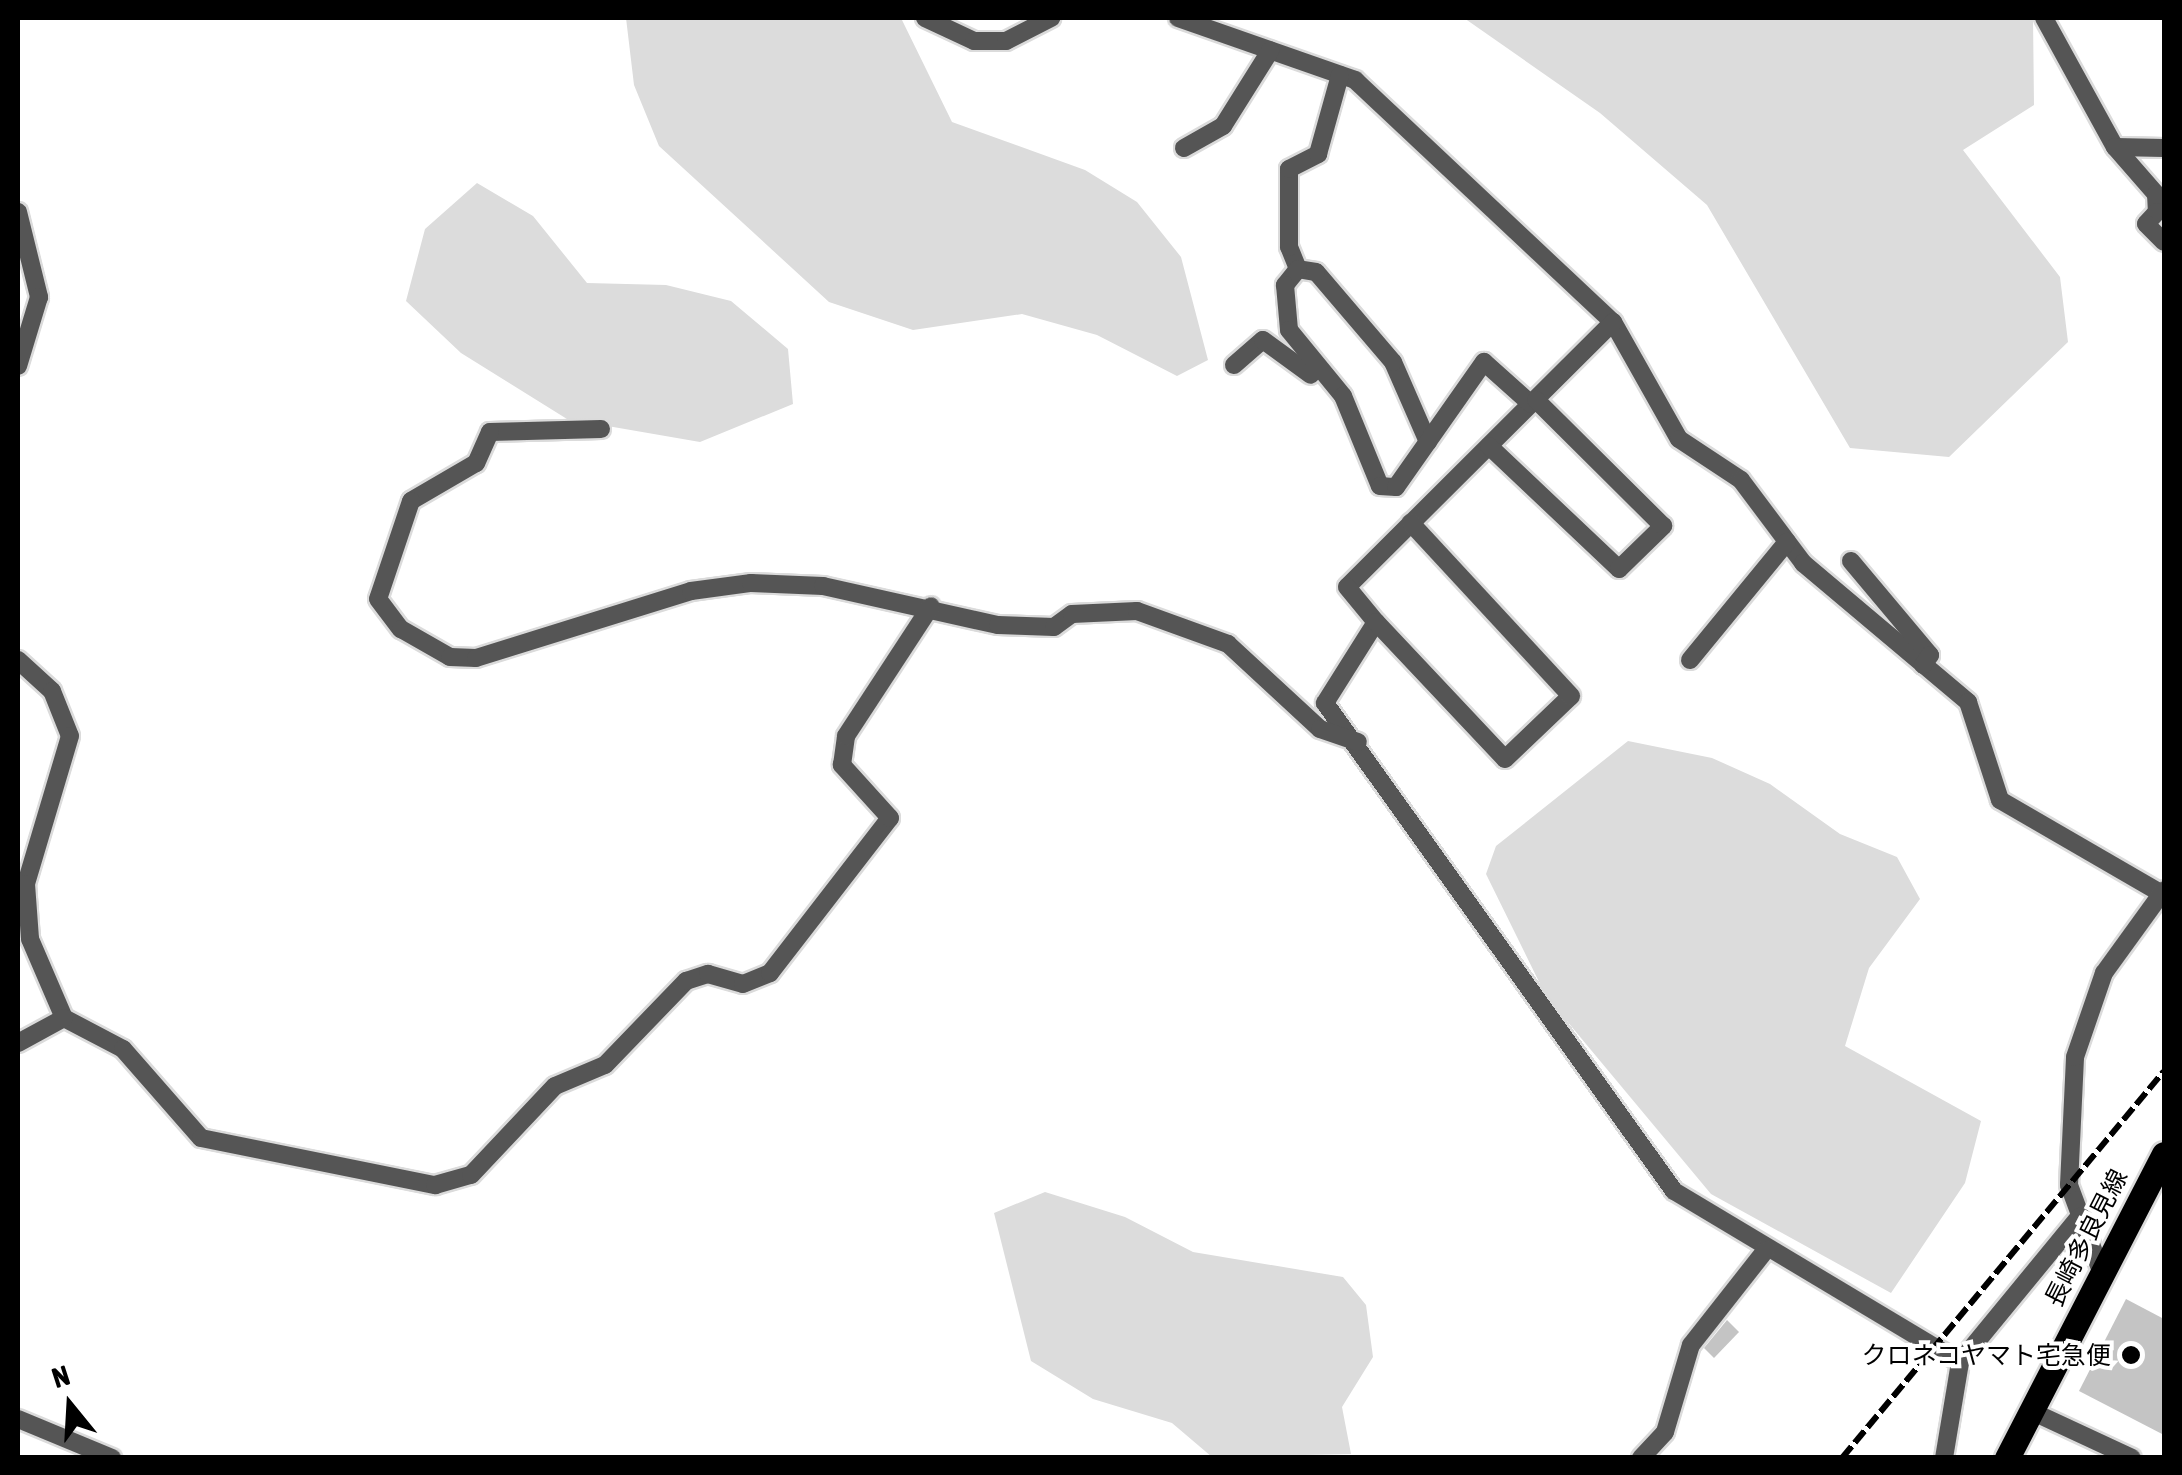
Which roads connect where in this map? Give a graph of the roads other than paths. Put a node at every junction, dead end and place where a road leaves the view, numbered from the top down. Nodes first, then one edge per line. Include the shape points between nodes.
1 (925, 18) edge
2 (1051, 18) edge
3 (1178, 18) edge
4 (2044, 18) edge
5 (1270, 51) junction
6 (1340, 75) junction
7 (2115, 147) junction
8 (1184, 148) dead end
9 (2164, 148) edge
10 (18, 212) edge
11 (2164, 242) edge
12 (1298, 269) junction
13 (1613, 322) junction
14 (1234, 365) dead end
15 (18, 366) edge
16 (1534, 402) junction
17 (1347, 404) junction
18 (601, 428) dead end
19 (1428, 442) junction
20 (1489, 446) junction
21 (1411, 524) junction
22 (1787, 542) junction
23 (1852, 561) dead end
24 (931, 606) junction
25 (1376, 622) junction
26 (18, 660) edge
27 (1690, 660) dead end
28 (1924, 665) junction
29 (1359, 742) junction
30 (2164, 893) edge
31 (64, 1018) junction
32 (18, 1044) edge
33 (2164, 1154) edge
34 (2079, 1217) junction
35 (1764, 1252) junction
36 (2101, 1271) junction
37 (1960, 1362) junction
38 (2033, 1412) junction
39 (18, 1419) edge
40 (112, 1458) edge
41 (1642, 1458) edge
42 (1944, 1458) edge
43 (2007, 1458) edge
44 (2132, 1458) edge

1 - 2 street via 974,42 1006,41
3 - 5 street
4 - 7 street
5 - 6 street
5 - 8 street via 1223,126
6 - 12 street via 1318,154 1289,169 1289,247
6 - 13 street
7 - 9 street
7 - 11 street via 2156,194 2158,212 2146,224
10 - 15 street via 38,296
12 - 17 street via 1285,285 1289,330
12 - 19 street via 1316,272 1393,362
13 - 16 street
13 - 22 street via 1679,439 1741,480
14 - 17 street via 1263,340
16 - 19 street via 1484,362
16 - 20 street
16 - 20 street via 1663,526 1619,568
17 - 19 street via 1380,486 1396,487
18 - 24 street via 490,432 476,463 411,501 378,599 401,629 450,657 476,658 692,591 751,583
20 - 21 street
21 - 25 street via 1347,587
21 - 25 street via 1571,696 1505,759
22 - 27 street
22 - 28 street
23 - 28 street via 1930,655
24 - 29 street via 1032,627 1137,611 1228,644 1320,729
24 - 31 street via 846,736 842,765 890,818 879,839 770,973 743,984 708,974 686,981 604,1066 555,1086 471,1175 435,1185 201,1138 123,1049
25 - 29 street via 1326,690 1325,703
26 - 31 street via 52,692 70,736 26,884 30,939
28 - 30 street via 1968,702 2000,800
29 - 35 street via 1674,1191
30 - 34 street via 2104,974 2075,1057 2069,1185
31 - 32 street
33 - 36 main road, 長崎多良見線
34 - 36 street
34 - 37 street
35 - 37 street
35 - 41 street via 1691,1345 1664,1432
36 - 38 main road, 長崎多良見線
37 - 42 street
38 - 43 main road, 長崎多良見線
38 - 44 street
39 - 40 street

